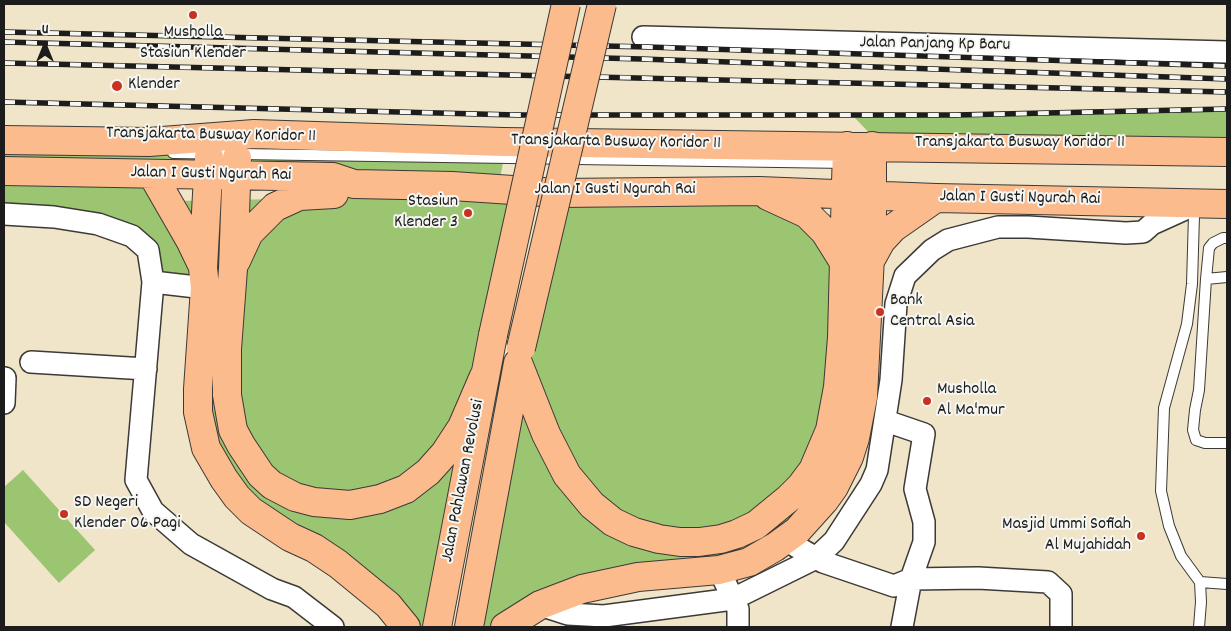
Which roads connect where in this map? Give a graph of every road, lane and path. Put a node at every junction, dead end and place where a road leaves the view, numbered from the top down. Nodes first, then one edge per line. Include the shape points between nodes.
1 (566, 4) edge
2 (602, 4) edge
3 (643, 37) dead end
4 (1227, 52) edge
5 (4, 140) edge
6 (4, 148) edge
7 (1227, 152) edge
8 (209, 155) junction
9 (237, 155) junction
10 (863, 157) junction
11 (155, 159) junction
12 (1167, 162) dead end
13 (1227, 162) edge
14 (4, 171) edge
15 (354, 184) junction
16 (524, 191) junction
17 (758, 191) junction
18 (558, 193) junction
19 (858, 195) junction
20 (936, 198) junction
21 (1227, 204) edge
22 (1194, 210) junction
23 (4, 214) edge
24 (1227, 238) edge
25 (857, 263) junction
26 (233, 269) junction
27 (1227, 277) edge
28 (204, 278) junction
29 (1206, 279) junction
30 (153, 282) junction
31 (519, 355) junction
32 (31, 362) dead end
33 (146, 369) junction
34 (484, 376) junction
35 (4, 378) edge
36 (865, 380) junction
37 (891, 380) junction
38 (4, 403) edge
39 (886, 421) junction
40 (1227, 443) edge
41 (785, 540) junction
42 (816, 558) junction
43 (718, 570) junction
44 (911, 578) junction
45 (1200, 582) junction
46 (1227, 584) edge
47 (732, 599) junction
48 (540, 605) junction
49 (333, 627) edge
50 (406, 627) edge
51 (437, 627) edge
52 (469, 627) edge
53 (505, 627) edge
54 (738, 627) edge
55 (902, 627) edge
56 (1061, 627) edge
57 (1199, 627) edge

1 - 16 main road, Jalan Pahlawan Revolusi, bridge
2 - 18 main road, Jalan Pahlawan Revolusi, bridge
3 - 4 street, Jalan Panjang Kp Baru
5 - 8 main road, Jalan I Gusti Ngurah Rai via 149,142
6 - 11 lane, Transjakarta Busway Koridor 11
7 - 10 main road, Jalan I Gusti Ngurah Rai
8 - 9 main road, Jalan I Gusti Ngurah Rai
8 - 9 main road, Jalan I Gusti Ngurah Rai
8 - 11 main road, Jalan I Gusti Ngurah Rai
8 - 28 main road
9 - 10 main road, Jalan I Gusti Ngurah Rai via 254,134
9 - 15 main road, Jalan I Gusti Ngurah Rai
9 - 26 main road
10 - 19 main road
11 - 14 main road, Jalan I Gusti Ngurah Rai
11 - 28 main road
12 - 13 lane
15 - 16 main road, Jalan I Gusti Ngurah Rai
15 - 26 main road via 334,194 299,196 275,207 246,238
16 - 18 main road, Jalan I Gusti Ngurah Rai
16 - 34 main road, Jalan Pahlawan Revolusi, bridge
17 - 18 main road, Jalan I Gusti Ngurah Rai
17 - 19 main road, Jalan I Gusti Ngurah Rai
17 - 25 main road via 807,214
18 - 31 main road, Jalan Pahlawan Revolusi, bridge
19 - 20 main road, Jalan I Gusti Ngurah Rai
19 - 25 main road
20 - 22 main road, Jalan I Gusti Ngurah Rai
20 - 25 main road via 893,228
21 - 22 main road, Jalan I Gusti Ngurah Rai
22 - 37 street via 1152,224 1143,232 998,226 948,240 932,250 905,276 896,304
22 - 45 lane via 1192,284 1187,324 1164,408 1161,491 1169,526 1182,556
23 - 30 street via 98,224 132,236 148,250
24 - 29 lane via 1213,243 1210,248
25 - 31 main road via 842,338 838,387 830,430 822,452 813,470 790,498 770,515 737,534 699,542 676,541 634,532 613,522 592,505 567,475 546,434
25 - 36 main road
26 - 34 main road via 226,374 233,430 261,475 284,492 314,502 350,505 380,500 406,489 445,453 462,427
27 - 29 lane
28 - 30 street
28 - 50 main road via 198,412 206,448 214,463 237,498 251,511 338,564 388,605
29 - 40 lane via 1194,430 1196,440 1205,444
30 - 33 street
31 - 52 main road, Jalan Pahlawan Revolusi
32 - 33 street
33 - 49 street via 136,480 153,511 191,544 272,589 294,597
34 - 51 main road, Jalan Pahlawan Revolusi
35 - 38 street
36 - 37 street
36 - 41 main road via 855,438 844,470 820,506
37 - 39 street
39 - 42 street via 877,470 871,484 834,541
39 - 44 street via 924,434 915,489 924,522 924,542
41 - 42 street
41 - 43 main road via 749,562
42 - 44 street via 894,586
42 - 47 street
43 - 47 street
43 - 48 main road via 622,580 582,589
44 - 55 street
44 - 56 street via 1048,582 1061,594
45 - 46 lane
45 - 57 lane
47 - 48 street via 604,616 568,614
47 - 54 street via 738,609
48 - 53 main road

